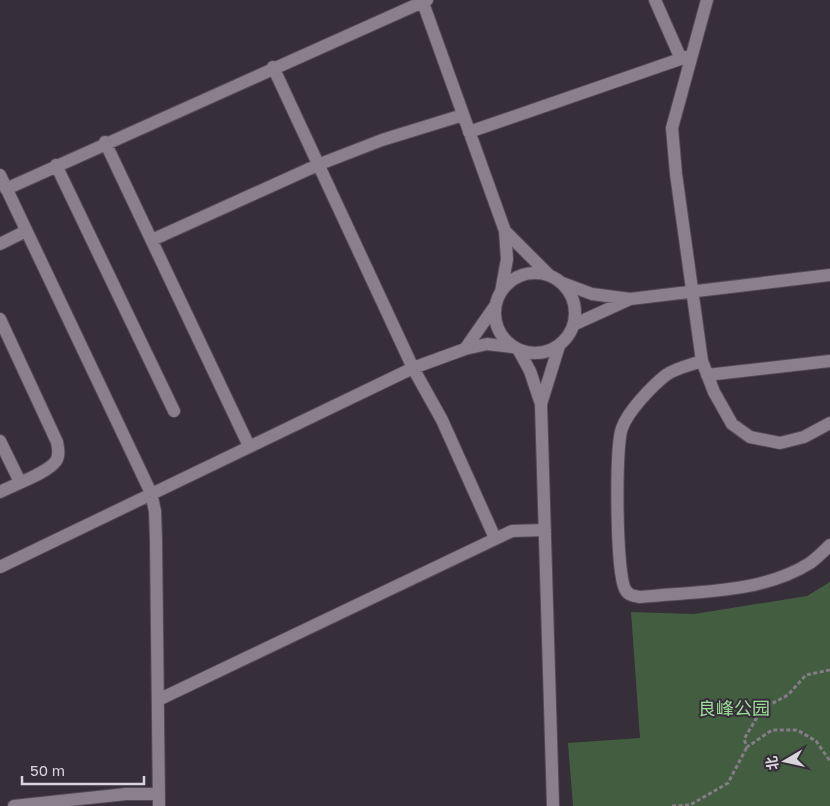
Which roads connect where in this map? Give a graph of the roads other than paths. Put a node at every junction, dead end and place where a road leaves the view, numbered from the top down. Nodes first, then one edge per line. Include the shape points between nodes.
1 (655, 0) edge
2 (707, 0) edge
3 (424, 1) edge
4 (686, 57) junction
5 (274, 67) junction
6 (463, 115) junction
7 (469, 132) junction
8 (105, 142) junction
9 (320, 164) junction
10 (56, 165) junction
11 (0, 175) edge
12 (6, 189) junction
13 (26, 231) junction
14 (505, 231) junction
15 (152, 240) junction
16 (0, 244) edge
17 (830, 275) edge
18 (555, 279) junction
19 (501, 292) junction
20 (693, 292) junction
21 (630, 299) junction
22 (496, 305) junction
23 (0, 319) edge
24 (573, 325) junction
25 (559, 346) junction
26 (515, 348) junction
27 (465, 349) junction
28 (702, 361) junction
29 (830, 361) edge
30 (413, 368) junction
31 (708, 375) junction
32 (541, 404) junction
33 (174, 411) dead end
34 (830, 423) edge
35 (0, 441) edge
36 (249, 446) junction
37 (20, 482) junction
38 (0, 492) edge
39 (151, 493) junction
40 (545, 530) junction
41 (496, 538) junction
42 (830, 545) edge
43 (0, 567) edge
44 (158, 700) junction
45 (159, 800) edge
46 (14, 806) edge
47 (553, 806) edge

1 - 4 street
2 - 4 street
3 - 5 street
3 - 6 street
4 - 7 street
4 - 20 street via 672,128
5 - 8 street
5 - 9 street
6 - 7 street
6 - 9 street via 382,140
7 - 14 street
8 - 10 street
8 - 15 street
9 - 15 street
9 - 30 street
10 - 12 street
10 - 33 street
11 - 12 street
12 - 13 street
13 - 16 street
13 - 39 street
14 - 18 street
14 - 19 street via 507,259
15 - 36 street
17 - 20 street
18 - 19 street via 537,273 526,274 514,279
18 - 21 street via 592,294
18 - 24 street via 573,301
19 - 22 street
20 - 21 street
20 - 28 street
21 - 24 street
22 - 26 street via 496,324 502,337
22 - 27 street
23 - 37 street via 59,452 49,467
24 - 25 street
25 - 26 street via 536,354
25 - 32 street
26 - 27 street via 488,344
26 - 32 street via 530,371
27 - 30 street
28 - 31 street
28 - 42 street via 667,374 641,398 622,428 618,459 620,568 628,594 640,597 755,585 788,575 811,562
29 - 31 street
30 - 36 street
30 - 41 street via 442,420
31 - 34 street via 732,424 750,437 780,443 804,437
32 - 40 street
35 - 37 street
36 - 39 street
37 - 38 street
39 - 43 street
39 - 44 street via 156,540
40 - 41 street via 512,531
40 - 47 street
41 - 44 street
44 - 45 street
45 - 46 street via 126,794

